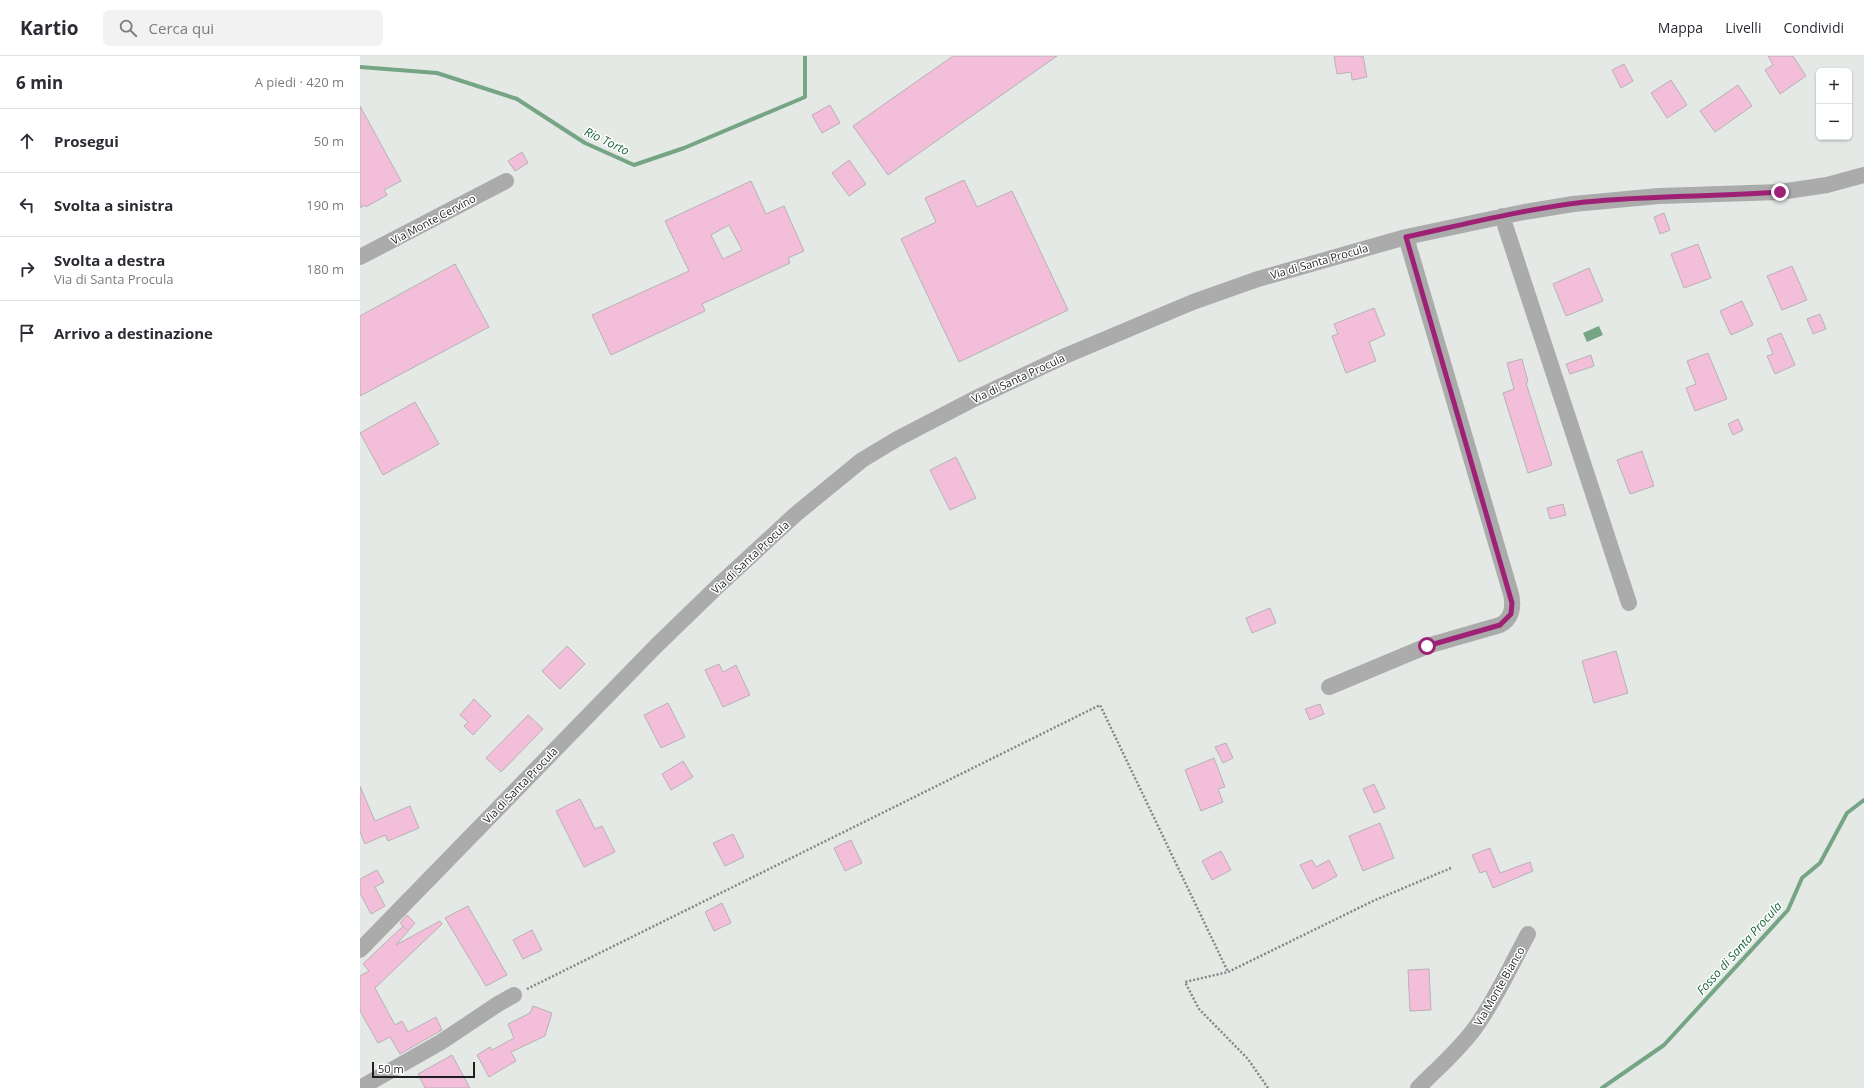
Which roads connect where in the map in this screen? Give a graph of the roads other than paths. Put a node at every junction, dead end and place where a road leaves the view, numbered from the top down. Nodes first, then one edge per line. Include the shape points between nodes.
1 (1864, 175) edge
2 (506, 181) dead end
3 (1502, 216) junction
4 (1406, 237) junction
5 (360, 257) edge
6 (1629, 603) dead end
7 (1329, 687) dead end
8 (1528, 934) dead end
9 (360, 950) edge
10 (514, 995) road end
11 (360, 1088) edge
12 (1418, 1088) edge

1 - 3 street, Via di Santa Procula via 1795,190 1615,199
2 - 5 street, Via Monte Cervino
3 - 4 street, Via di Santa Procula
3 - 6 street
4 - 7 street via 1511,594 1512,609 1508,619 1500,625 1427,646
4 - 9 street, Via di Santa Procula via 1258,279 1153,317 974,399 862,460 809,502 692,611
8 - 12 street, Via Monte Bianco via 1476,1027
10 - 11 street via 441,1042

